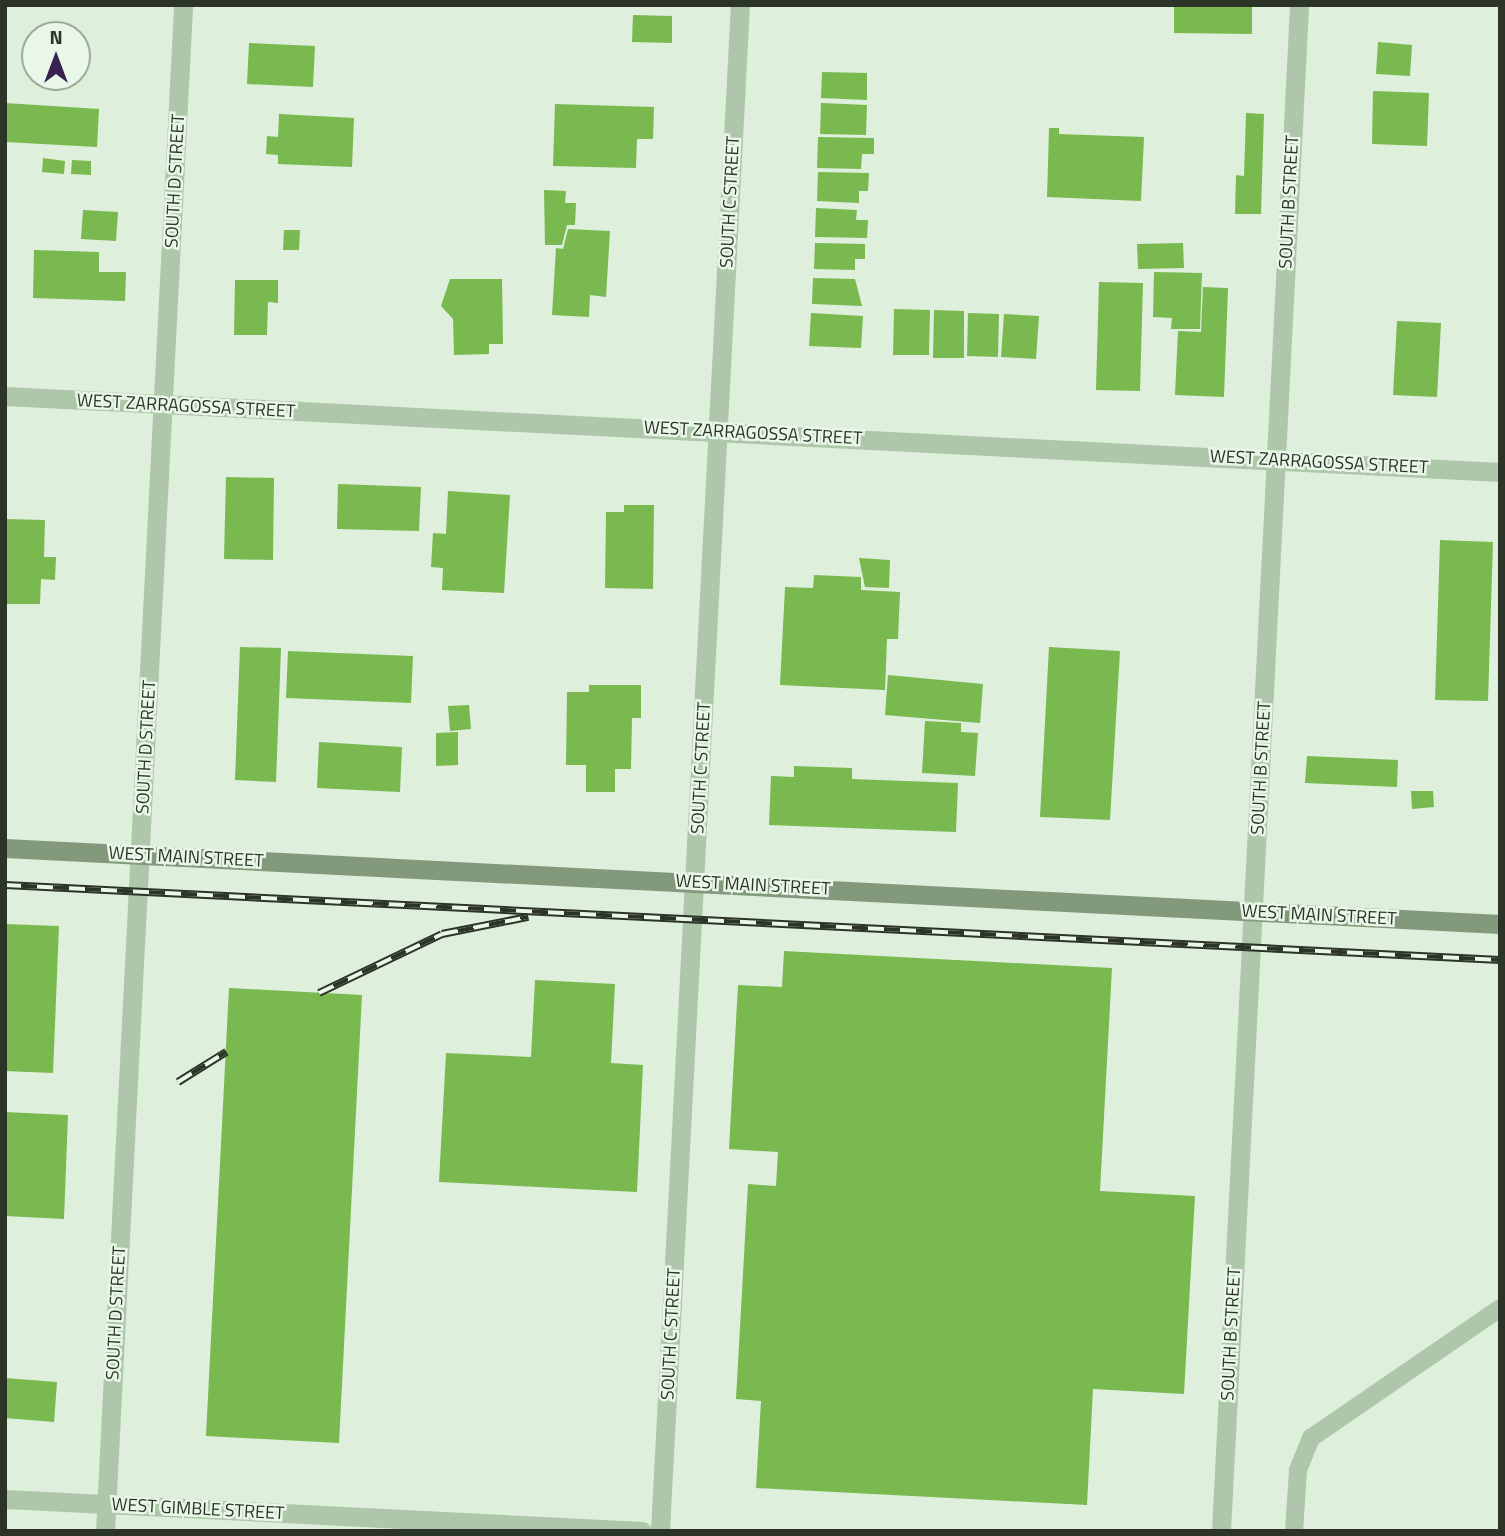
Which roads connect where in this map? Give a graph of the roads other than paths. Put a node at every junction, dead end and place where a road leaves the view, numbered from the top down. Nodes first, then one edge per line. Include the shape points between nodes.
1 (183, 5) edge
2 (740, 5) edge
3 (1299, 5) edge
4 (5, 396) edge
5 (164, 405) junction
6 (718, 432) junction
7 (1276, 460) junction
8 (1500, 472) edge
9 (5, 848) edge
10 (140, 855) junction
11 (695, 882) junction
12 (1253, 911) junction
13 (1500, 924) edge
14 (1500, 1308) edge
15 (5, 1499) edge
16 (107, 1504) junction
17 (106, 1531) edge
18 (642, 1531) edge
19 (660, 1531) edge
20 (1221, 1531) edge
21 (1294, 1531) edge

1 - 5 street, SOUTH D STREET
2 - 6 street, SOUTH C STREET
3 - 7 street, SOUTH B STREET
4 - 5 street, WEST ZARRAGOSSA STREET
5 - 6 street, WEST ZARRAGOSSA STREET
5 - 10 street, SOUTH D STREET
6 - 7 street, WEST ZARRAGOSSA STREET
6 - 11 street, SOUTH C STREET
7 - 8 street, WEST ZARRAGOSSA STREET
7 - 12 street, SOUTH B STREET
9 - 10 main road, WEST MAIN STREET
10 - 11 main road, WEST MAIN STREET
10 - 16 street, SOUTH D STREET
11 - 12 main road, WEST MAIN STREET
11 - 19 street, SOUTH C STREET
12 - 13 main road, WEST MAIN STREET
12 - 20 street, SOUTH B STREET
14 - 21 lane via 1311,1438 1298,1470
15 - 16 street, WEST GIMBLE STREET
16 - 17 street, SOUTH D STREET
16 - 18 street, WEST GIMBLE STREET

